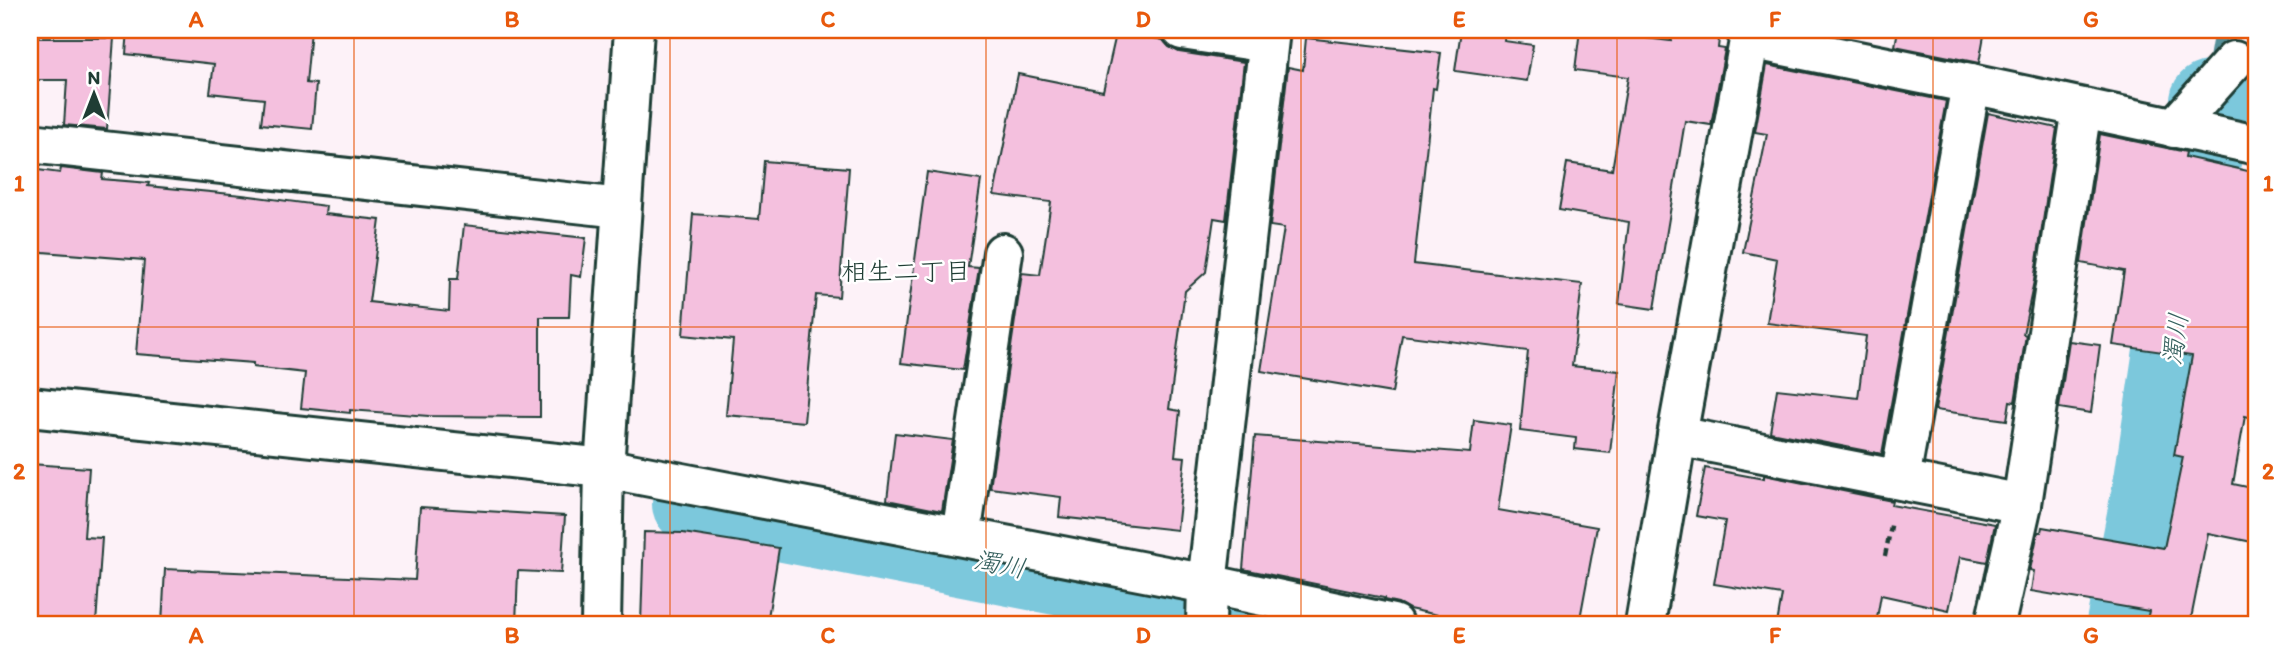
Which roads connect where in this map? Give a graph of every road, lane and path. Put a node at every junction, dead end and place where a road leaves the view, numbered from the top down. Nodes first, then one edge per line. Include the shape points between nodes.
1 (634, 30) edge
2 (1182, 30) edge
3 (1750, 34) edge
4 (1269, 36) edge
5 (2233, 63) dead end
6 (1971, 84) junction
7 (2082, 108) junction
8 (2181, 121) junction
9 (2244, 142) edge
10 (30, 143) edge
11 (621, 208) junction
12 (1003, 253) dead end
13 (30, 407) edge
14 (1676, 436) junction
15 (604, 468) junction
16 (1900, 479) junction
17 (2022, 504) junction
18 (961, 536) junction
19 (1207, 598) edge
20 (601, 624) edge
21 (1393, 624) edge
22 (1644, 624) edge
23 (1995, 624) edge

1 - 11 street
2 - 4 street
3 - 6 street
3 - 14 street
4 - 19 street
5 - 8 street
6 - 7 street
6 - 16 street
7 - 8 street
7 - 17 street
8 - 9 street
10 - 11 street
11 - 15 street
12 - 18 street
13 - 15 street
14 - 16 street
14 - 22 street
15 - 18 street
15 - 20 street
16 - 17 street
17 - 23 street
18 - 19 street
19 - 21 street

